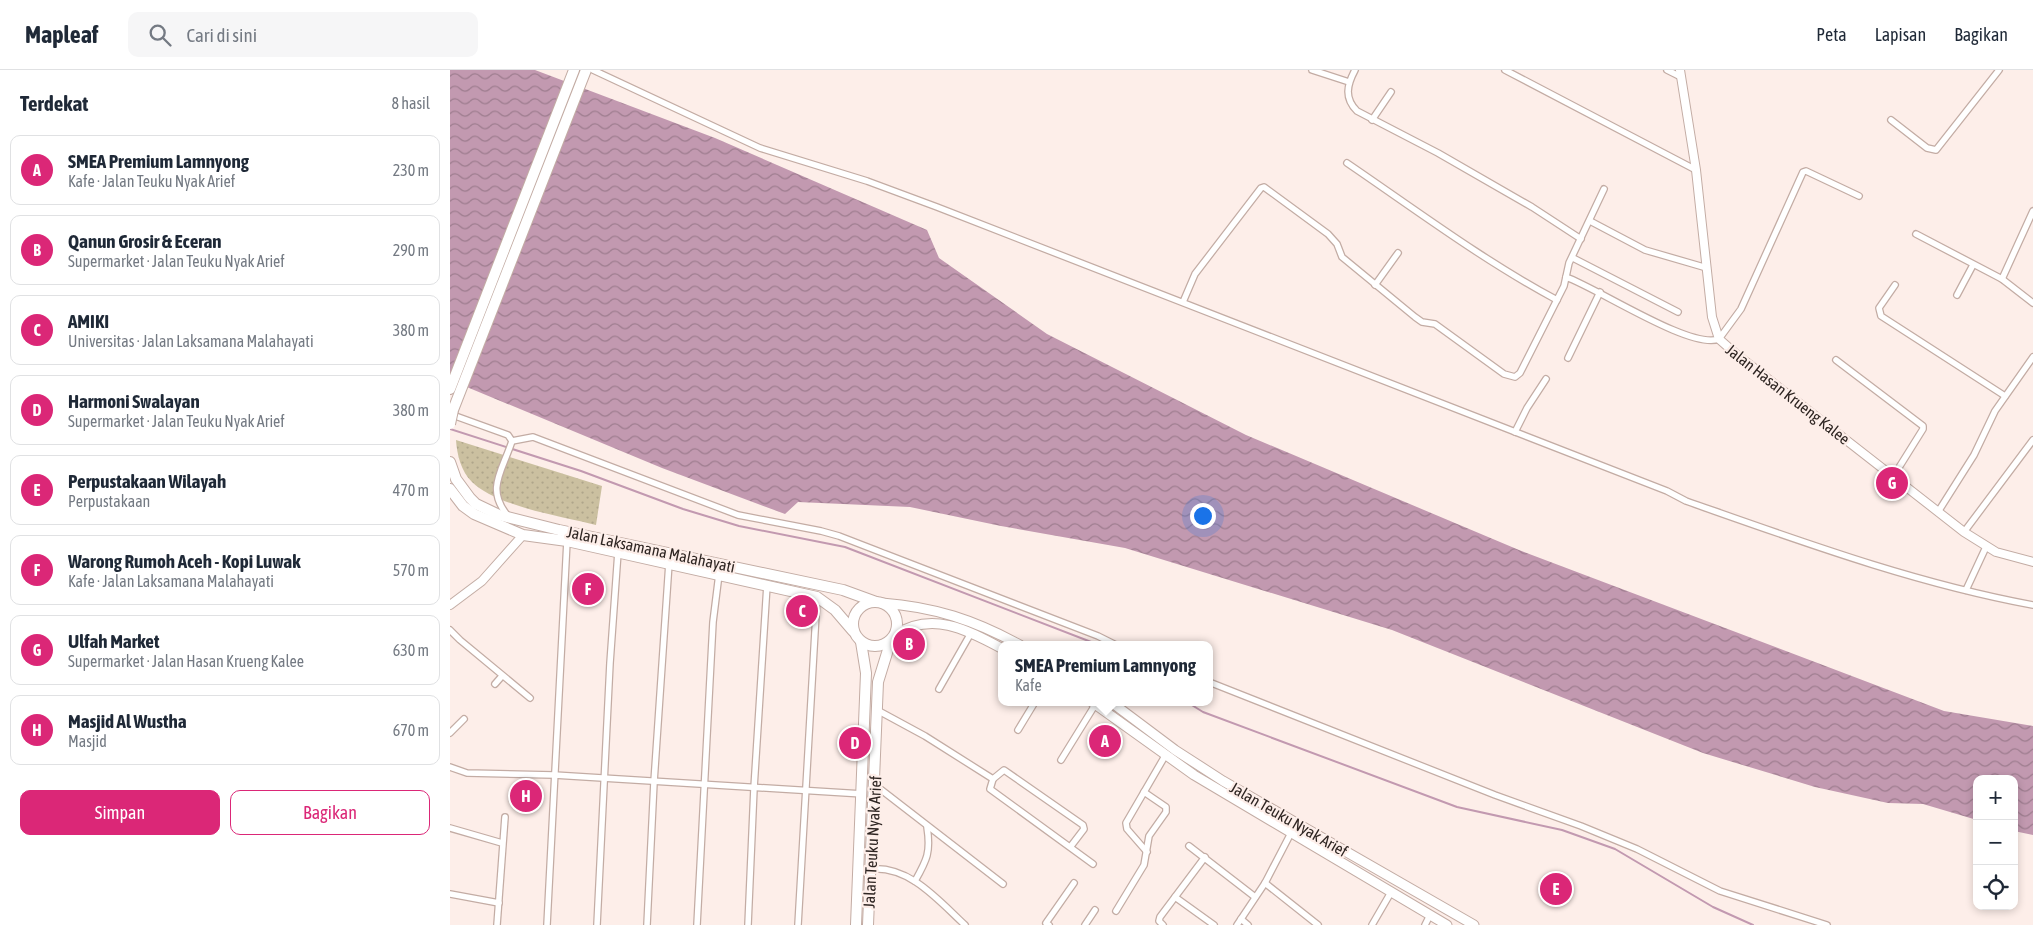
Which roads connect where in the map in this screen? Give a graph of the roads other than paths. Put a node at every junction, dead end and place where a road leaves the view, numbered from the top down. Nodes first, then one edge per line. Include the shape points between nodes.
1 (574, 70) edge
2 (1312, 70) edge
3 (1355, 70) edge
4 (1505, 70) edge
5 (1667, 70) edge
6 (1999, 70) edge
7 (588, 71) edge
8 (1680, 74) edge
9 (1349, 82) junction
10 (1390, 92) dead end
11 (1372, 120) junction
12 (1891, 120) dead end
13 (1348, 163) dead end
14 (1696, 170) junction
15 (1604, 189) dead end
16 (1859, 196) dead end
17 (2033, 211) edge
18 (1590, 221) junction
19 (1916, 234) dead end
20 (1581, 239) junction
21 (1398, 253) dead end
22 (1573, 258) junction
23 (1974, 265) junction
24 (1707, 268) junction
25 (1566, 277) junction
26 (2002, 279) junction
27 (1375, 285) junction
28 (1895, 286) dead end
29 (1600, 292) junction
30 (1957, 295) dead end
31 (1557, 300) junction
32 (1183, 302) junction
33 (2033, 303) edge
34 (1678, 312) dead end
35 (1719, 339) junction
36 (2033, 357) edge
37 (1568, 358) dead end
38 (1836, 360) dead end
39 (1546, 379) dead end
40 (456, 384) edge
41 (2005, 396) junction
42 (451, 412) edge
43 (450, 424) edge
44 (1515, 432) junction
45 (2033, 440) edge
46 (511, 442) junction
47 (450, 462) edge
48 (1893, 477) junction
49 (450, 489) edge
50 (1938, 512) junction
51 (509, 518) junction
52 (1964, 532) junction
53 (523, 534) junction
54 (567, 541) junction
55 (619, 548) junction
56 (1985, 550) junction
57 (2033, 562) edge
58 (669, 563) junction
59 (719, 574) junction
60 (767, 585) junction
61 (1966, 590) junction
62 (816, 597) junction
63 (879, 602) junction
64 (450, 605) edge
65 (2033, 605) edge
66 (450, 630) edge
67 (853, 630) junction
68 (971, 633) junction
69 (893, 637) junction
70 (1012, 641) edge
71 (1108, 641) edge
72 (861, 642) junction
73 (998, 646) edge
74 (502, 676) junction
75 (495, 684) dead end
76 (1213, 684) edge
77 (939, 689) dead end
78 (530, 698) dead end
79 (1033, 706) edge
80 (1092, 706) edge
81 (1098, 706) edge
82 (1116, 706) edge
83 (877, 710) junction
84 (464, 719) dead end
85 (1018, 730) dead end
86 (450, 733) edge
87 (1165, 756) junction
88 (1062, 760) dead end
89 (450, 767) edge
90 (554, 775) junction
91 (605, 779) junction
92 (993, 779) junction
93 (1223, 781) junction
94 (654, 782) junction
95 (704, 785) junction
96 (875, 785) junction
97 (754, 788) junction
98 (1218, 790) junction
99 (805, 791) junction
100 (1144, 792) junction
101 (863, 794) junction
102 (505, 817) dead end
103 (928, 827) junction
104 (450, 828) edge
105 (1291, 833) junction
106 (502, 843) junction
107 (1071, 846) junction
108 (1189, 846) dead end
109 (1147, 852) junction
110 (1205, 857) junction
111 (1093, 864) dead end
112 (871, 869) junction
113 (915, 881) junction
114 (1074, 883) dead end
115 (1264, 883) junction
116 (1003, 884) dead end
117 (450, 894) edge
118 (1390, 894) junction
119 (1175, 897) junction
120 (1256, 897) junction
121 (498, 903) junction
122 (1095, 910) dead end
123 (1116, 910) dead end
124 (1430, 915) junction
125 (1241, 919) junction
126 (497, 925) edge
127 (547, 925) edge
128 (597, 925) edge
129 (647, 925) edge
130 (697, 925) edge
131 (748, 925) edge
132 (798, 925) edge
133 (856, 925) edge
134 (868, 925) edge
135 (965, 925) edge
136 (1049, 925) edge
137 (1085, 925) edge
138 (1163, 925) edge
139 (1214, 925) edge
140 (1237, 925) edge
141 (1248, 925) edge
142 (1318, 925) edge
143 (1372, 925) edge
144 (1425, 925) edge
145 (1447, 925) edge
146 (1474, 925) edge
147 (1827, 925) edge

1 - 40 highway
2 - 9 street
3 - 9 street
4 - 14 street
5 - 8 street
6 - 12 street via 1936,150 1927,148
7 - 32 street via 760,148 867,181
7 - 40 highway
8 - 14 street, Jalan Hasan Krueng Kalee
9 - 11 street via 1350,103
10 - 11 street
11 - 20 street via 1438,153
13 - 31 street
14 - 24 street, Jalan Hasan Krueng Kalee
15 - 18 street
16 - 35 street via 1803,172 1741,309
17 - 26 street
18 - 20 street
18 - 24 street via 1645,250
19 - 23 street
20 - 22 street
21 - 27 street
22 - 25 street
22 - 34 street
23 - 26 street
23 - 30 street
24 - 35 street, Jalan Hasan Krueng Kalee via 1712,317
25 - 29 street
25 - 31 street
26 - 33 street
27 - 31 street via 1422,322 1435,324 1510,377 1520,373
27 - 32 street via 1342,257 1328,234 1263,187 1191,280
28 - 41 street via 1880,308 1881,316
29 - 35 street via 1684,336 1706,341
29 - 37 street
32 - 44 street
35 - 48 street, Jalan Hasan Krueng Kalee
36 - 41 street
38 - 48 street via 1923,426
39 - 44 street
40 - 42 highway
41 - 50 street via 1974,455
42 - 43 highway, bridge
42 - 46 street via 508,435
44 - 61 street via 1748,523 1868,564
45 - 52 street
46 - 51 street via 496,485 496,495
46 - 71 street via 533,437 738,515 839,536
47 - 51 highway, Jalan Laksamana Malahayati via 456,479 470,498 487,510
48 - 50 street, Jalan Hasan Krueng Kalee
49 - 53 highway, Jalan Laksamana Malahayati via 474,514
50 - 52 street, Jalan Hasan Krueng Kalee
51 - 55 highway, Jalan Laksamana Malahayati
52 - 56 street, Jalan Hasan Krueng Kalee
53 - 54 highway, Jalan Laksamana Malahayati
53 - 64 street via 482,581
54 - 55 highway, Jalan Laksamana Malahayati
54 - 90 street
55 - 58 highway, Jalan Laksamana Malahayati
55 - 63 highway, Jalan Laksamana Malahayati via 842,590
55 - 91 street
56 - 57 street, Jalan Hasan Krueng Kalee
56 - 61 street
58 - 59 highway, Jalan Laksamana Malahayati
58 - 94 street
59 - 60 highway, Jalan Laksamana Malahayati
59 - 95 street via 713,622
60 - 62 highway, Jalan Laksamana Malahayati
60 - 97 street
61 - 65 street
62 - 67 highway, Jalan Laksamana Malahayati via 835,610
62 - 99 street
63 - 67 highway via 859,608 853,619
63 - 69 highway via 896,616 897,629
63 - 70 main road via 943,611 970,620
66 - 74 street
67 - 72 highway
68 - 69 main road via 929,622 913,625
68 - 73 main road
68 - 77 street
69 - 72 highway via 880,646
69 - 83 highway, Jalan Teuku Nyak Arief via 878,682
72 - 101 highway, Jalan Teuku Nyak Arief via 866,673
74 - 75 street
74 - 78 street
76 - 147 street via 1637,849 1720,891
79 - 85 street
80 - 88 street
81 - 87 main road, Jalan Teuku Nyak Arief
82 - 93 main road, Jalan Teuku Nyak Arief
83 - 92 street
83 - 96 highway, Jalan Teuku Nyak Arief
84 - 86 street
87 - 98 main road, Jalan Teuku Nyak Arief
87 - 100 street
89 - 90 street via 467,773
90 - 91 street
90 - 127 street
91 - 94 street
91 - 128 street
92 - 107 street via 990,789
92 - 107 street via 1004,770 1083,825 1084,830
93 - 98 main road
93 - 146 main road, Jalan Teuku Nyak Arief
94 - 95 street
94 - 129 street
95 - 97 street
95 - 130 street
96 - 103 street
96 - 112 highway, Jalan Teuku Nyak Arief
97 - 99 street
97 - 131 street
98 - 105 main road, Jalan Teuku Nyak Arief
99 - 101 street
99 - 132 street
100 - 109 street via 1125,826
100 - 109 street via 1166,807 1166,812 1149,836
101 - 133 highway, Jalan Teuku Nyak Arief
102 - 106 street
103 - 113 street via 930,847
103 - 116 street
104 - 106 street
105 - 115 street
105 - 118 main road, Jalan Teuku Nyak Arief
106 - 121 street
107 - 111 street
108 - 110 street
109 - 123 street via 1144,865
110 - 119 street
110 - 120 street
112 - 113 street via 901,872
112 - 134 highway, Jalan Teuku Nyak Arief
113 - 135 street
114 - 136 street via 1046,923
115 - 120 street
115 - 142 street
117 - 121 street
118 - 124 main road, Jalan Teuku Nyak Arief
118 - 143 street
119 - 138 street via 1160,918
119 - 139 street
120 - 125 street
121 - 126 street
122 - 137 street
124 - 144 street
124 - 145 main road, Jalan Teuku Nyak Arief
125 - 140 street
125 - 141 street

